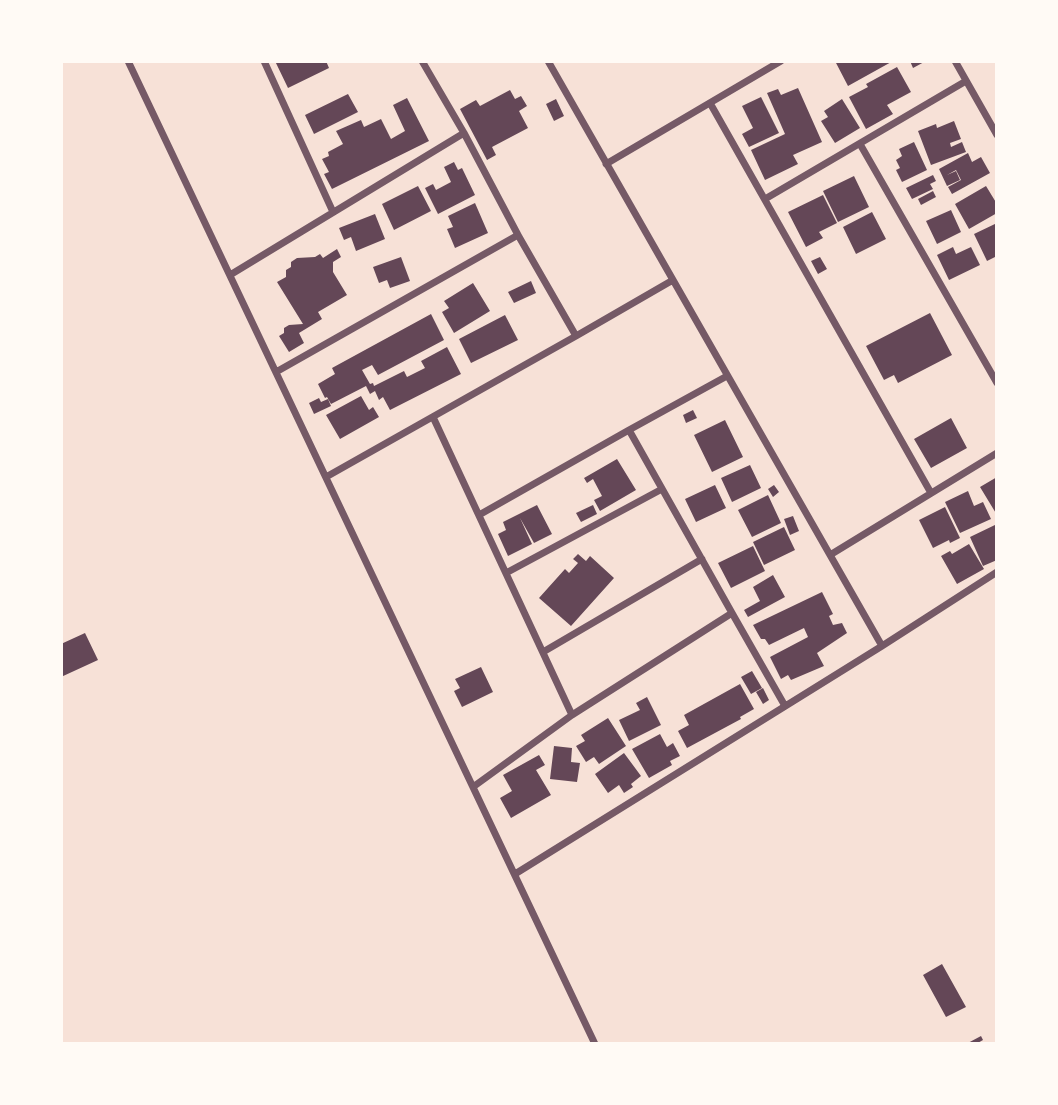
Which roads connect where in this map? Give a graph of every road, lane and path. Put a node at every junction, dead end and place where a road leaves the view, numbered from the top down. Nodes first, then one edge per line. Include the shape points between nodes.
1 (128, 61) edge
2 (264, 61) edge
3 (422, 61) edge
4 (548, 61) edge
5 (781, 61) edge
6 (955, 61) edge
7 (966, 81) junction
8 (710, 103) junction
9 (464, 133) junction
10 (997, 135) edge
11 (860, 144) junction
12 (606, 164) junction
13 (765, 199) junction
14 (333, 212) junction
15 (518, 235) junction
16 (230, 275) junction
17 (673, 280) junction
18 (576, 336) junction
19 (276, 372) junction
20 (727, 376) junction
21 (997, 383) edge
22 (433, 417) junction
23 (629, 430) junction
24 (997, 453) edge
25 (326, 477) junction
26 (662, 489) junction
27 (931, 493) junction
28 (479, 515) junction
29 (830, 555) junction
30 (702, 559) junction
31 (997, 572) edge
32 (506, 573) junction
33 (732, 612) junction
34 (882, 646) junction
35 (543, 652) junction
36 (785, 706) junction
37 (572, 715) junction
38 (473, 787) junction
39 (515, 874) junction
40 (595, 1044) edge

1 - 16 street
2 - 14 street
3 - 9 street
4 - 12 street
5 - 8 street
6 - 7 street
7 - 10 street
7 - 11 street
8 - 12 street
8 - 13 street
9 - 14 street
9 - 15 street
11 - 13 street
11 - 21 street
12 - 17 street
13 - 27 street
14 - 16 street
15 - 18 street
15 - 19 street
16 - 19 street
17 - 18 street
17 - 20 street
18 - 22 street
19 - 25 street
20 - 23 street
20 - 29 street
22 - 25 street
22 - 28 street
23 - 26 street
23 - 28 street
24 - 27 street
25 - 38 street
26 - 30 street
26 - 32 street
27 - 29 street
28 - 32 street
29 - 34 street
30 - 33 street
30 - 35 street
31 - 34 street
32 - 35 street
33 - 36 street
33 - 37 street
34 - 36 street
35 - 37 street
36 - 39 street
37 - 38 street
38 - 39 street
39 - 40 street

